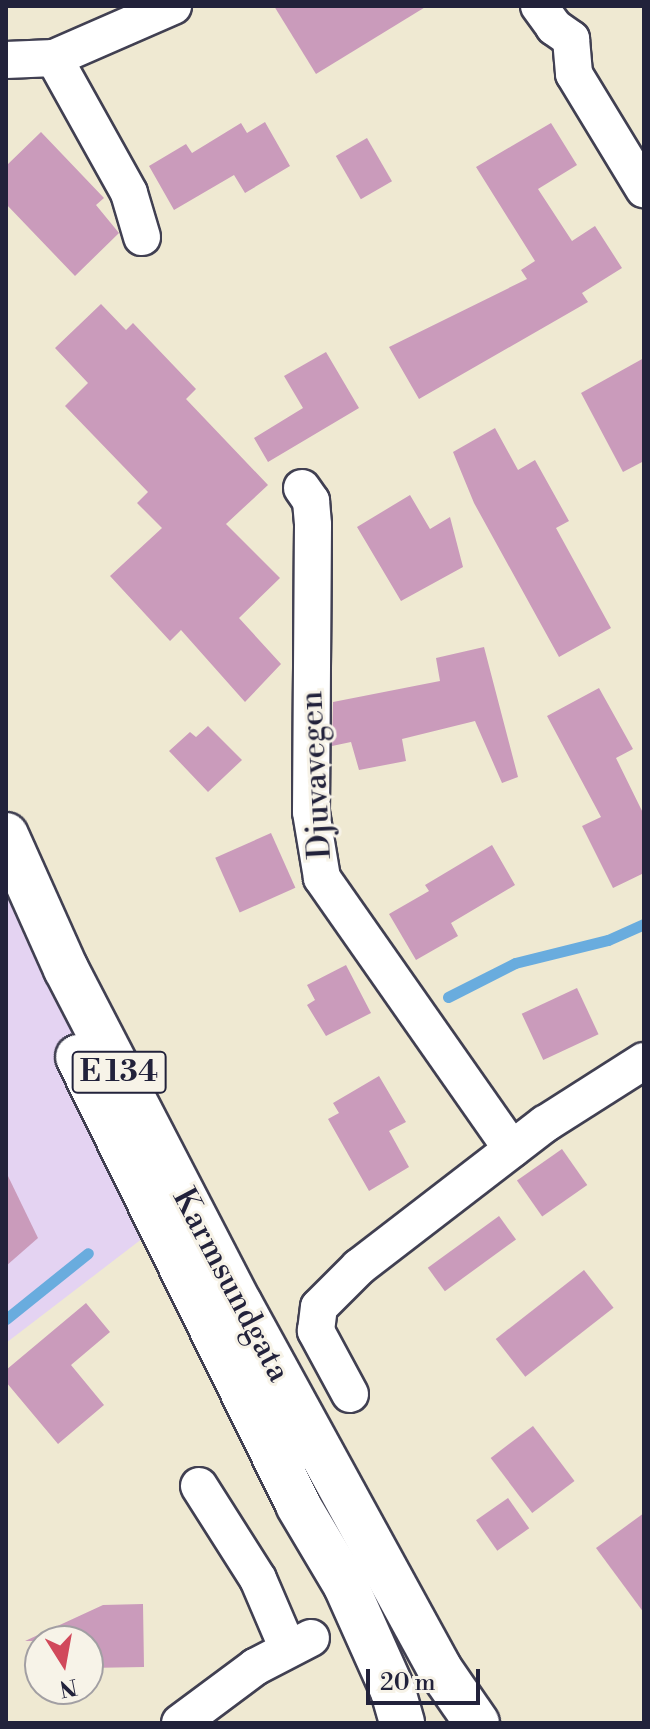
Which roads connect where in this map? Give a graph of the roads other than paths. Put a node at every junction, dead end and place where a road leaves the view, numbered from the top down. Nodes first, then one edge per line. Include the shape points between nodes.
1 (173, 6) edge
2 (539, 6) edge
3 (54, 58) junction
4 (6, 60) edge
5 (644, 189) edge
6 (142, 237) dead end
7 (302, 488) dead end
8 (6, 835) edge
9 (6, 901) edge
10 (644, 1061) edge
11 (512, 1149) junction
12 (350, 1394) dead end
13 (199, 1486) dead end
14 (180, 1723) edge
15 (402, 1723) edge
16 (477, 1723) edge

1 - 3 street
2 - 5 street via 571,39 574,74
3 - 4 street
3 - 6 street via 129,193
7 - 11 street, Djuvavegen via 311,501 313,525 311,798 322,878
8 - 16 highway, Karmsundgata / E 134 via 66,969 240,1304 439,1668
9 - 15 highway, Karmsundgata / E 134 via 213,1336 298,1505 346,1586
10 - 11 street
11 - 12 street via 359,1267 319,1307 316,1331
13 - 14 street via 299,1643

